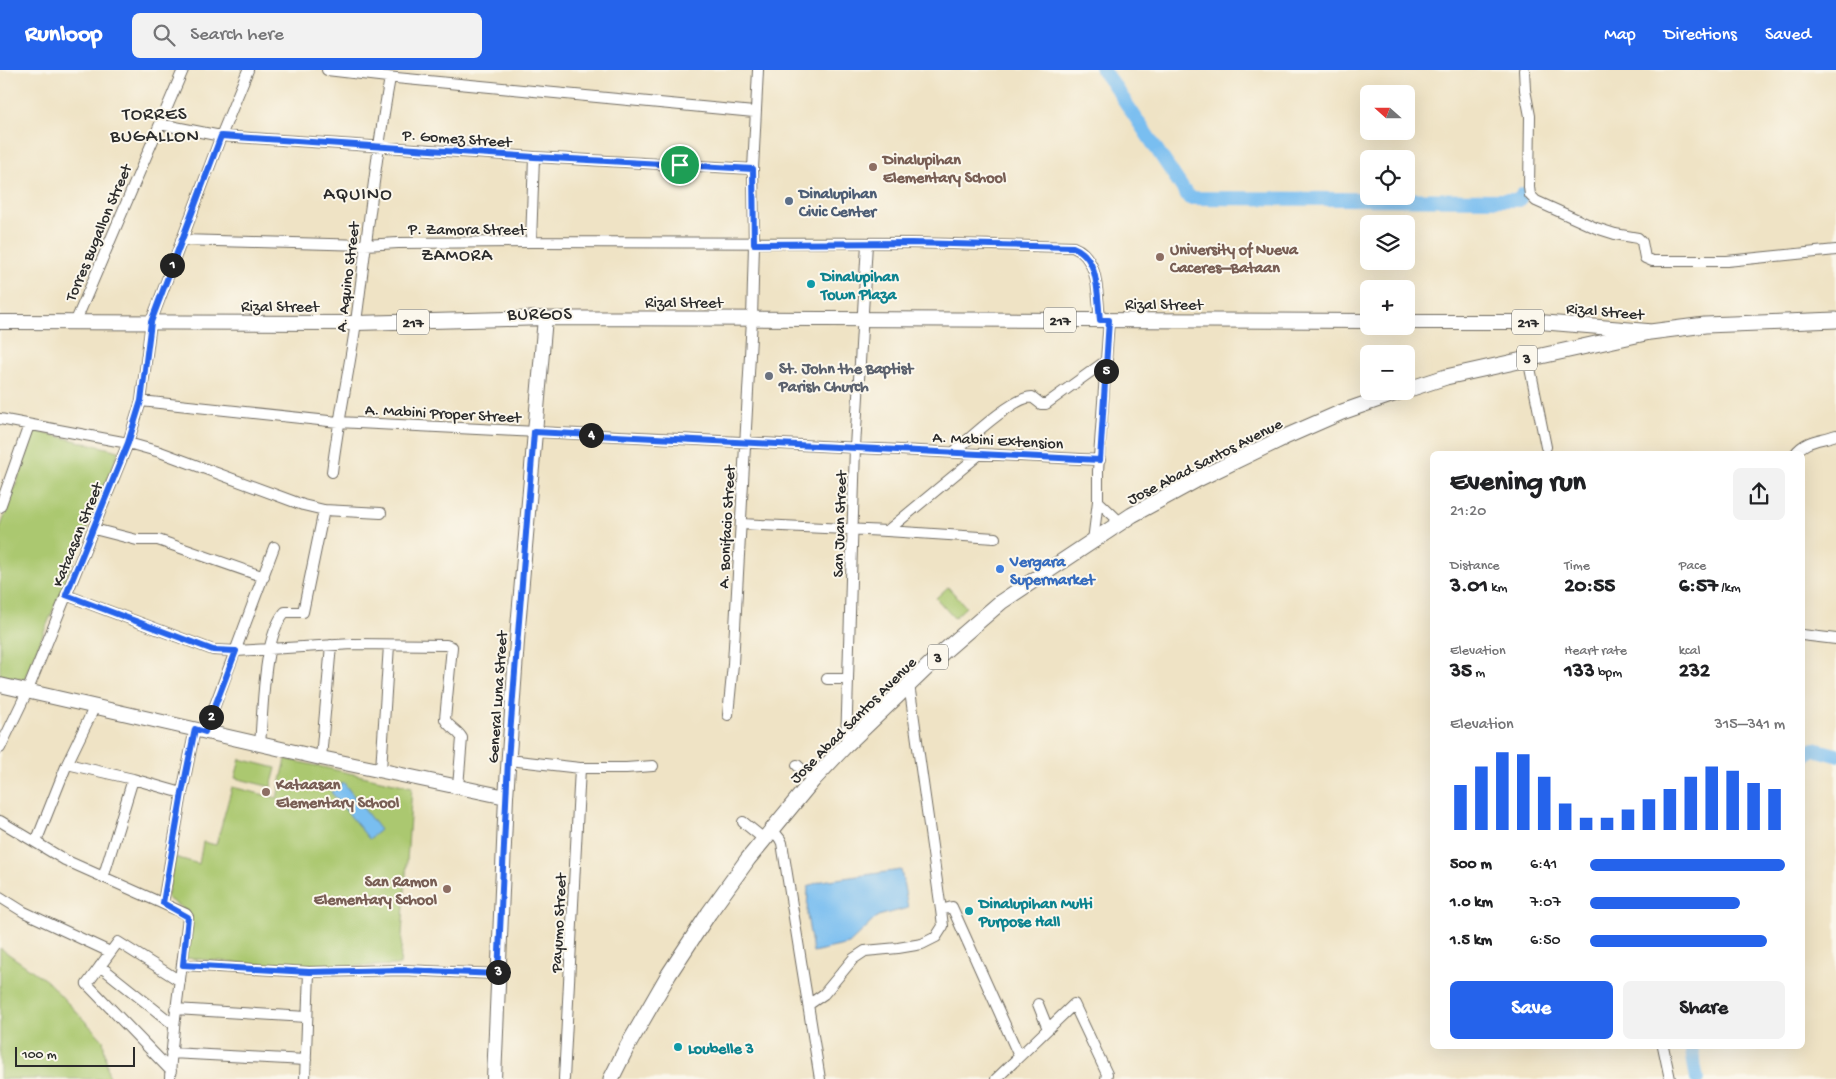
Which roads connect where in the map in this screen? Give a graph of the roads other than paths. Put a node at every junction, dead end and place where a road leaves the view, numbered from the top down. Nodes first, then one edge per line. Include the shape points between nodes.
1 (183, 70) edge
2 (248, 70) edge
3 (327, 70) edge
4 (758, 70) edge
5 (1524, 70) edge
6 (390, 78) junction
7 (754, 112) junction
8 (160, 124) junction
9 (221, 136) junction
10 (378, 147) junction
11 (534, 157) junction
12 (753, 169) junction
13 (181, 240) junction
14 (531, 242) junction
15 (754, 244) junction
16 (867, 244) junction
17 (365, 245) junction
18 (1836, 250) edge
19 (546, 318) junction
20 (752, 319) junction
21 (862, 320) junction
22 (1104, 320) junction
23 (1836, 320) edge
24 (0, 322) edge
25 (151, 322) junction
26 (1360, 322) edge
27 (1415, 322) edge
28 (75, 323) junction
29 (356, 323) junction
30 (1650, 332) junction
31 (1528, 358) junction
32 (1107, 360) junction
33 (1415, 387) edge
34 (1376, 400) edge
35 (141, 401) junction
36 (0, 419) edge
37 (338, 422) junction
38 (29, 425) junction
39 (534, 432) junction
40 (1836, 435) edge
41 (128, 443) junction
42 (744, 443) junction
43 (855, 447) junction
44 (1546, 447) dead end
45 (1798, 451) edge
46 (954, 452) junction
47 (980, 454) junction
48 (1100, 460) junction
49 (332, 472) dead end
50 (1098, 501) junction
51 (0, 507) edge
52 (324, 510) junction
53 (381, 513) dead end
54 (1121, 522) junction
55 (741, 524) junction
56 (94, 529) junction
57 (852, 530) junction
58 (887, 531) junction
59 (995, 538) dead end
60 (1094, 541) junction
61 (274, 548) dead end
62 (264, 577) junction
63 (66, 595) junction
64 (1805, 635) edge
65 (1836, 639) edge
66 (331, 645) junction
67 (389, 645) junction
68 (269, 648) junction
69 (236, 651) junction
70 (827, 680) dead end
71 (848, 680) junction
72 (909, 684) junction
73 (0, 685) edge
74 (27, 692) junction
75 (94, 708) junction
76 (728, 715) dead end
77 (200, 731) junction
78 (260, 745) junction
79 (846, 745) junction
80 (0, 748) edge
81 (321, 758) junction
82 (508, 760) junction
83 (67, 764) junction
84 (797, 765) dead end
85 (653, 766) dead end
86 (580, 768) junction
87 (381, 770) junction
88 (132, 779) junction
89 (813, 780) junction
90 (458, 787) junction
91 (182, 793) junction
92 (506, 798) junction
93 (0, 821) edge
94 (743, 822) dead end
95 (768, 834) junction
96 (36, 842) junction
97 (103, 878) junction
98 (0, 897) edge
99 (163, 903) junction
100 (941, 910) junction
101 (110, 952) junction
102 (183, 965) junction
103 (100, 966) junction
104 (309, 972) junction
105 (498, 974) junction
106 (180, 981) junction
107 (1038, 1004) dead end
108 (808, 1005) junction
109 (175, 1009) junction
110 (307, 1017) junction
111 (174, 1024) junction
112 (1048, 1029) junction
113 (1664, 1049) edge
114 (171, 1053) junction
115 (1019, 1056) junction
116 (306, 1060) junction
117 (171, 1075) edge
118 (305, 1079) edge
119 (494, 1079) edge
120 (564, 1079) edge
121 (611, 1079) edge
122 (820, 1079) edge
123 (996, 1079) edge
124 (1106, 1079) edge
125 (1670, 1079) edge

1 - 8 street, Torres Bugallon Street
2 - 9 street, Kataasan Street
3 - 6 street
4 - 7 street, A. Bonifacio Street
5 - 18 street via 1524,90 1530,116 1529,187 1536,202 1596,228 1638,238 1645,258 1652,261 1727,261
6 - 7 street
6 - 10 street, A. Aquino Street
7 - 12 street, A. Bonifacio Street
8 - 9 street, P. Gomez Street
8 - 28 street, Torres Bugallon Street
9 - 10 street, P. Gomez Street
9 - 13 street, Kataasan Street
10 - 11 street, P. Gomez Street
10 - 17 street, A. Aquino Street
11 - 12 street, P. Gomez Street
11 - 14 street
12 - 15 street, A. Bonifacio Street
13 - 17 street, P. Zamora Street
13 - 25 street, Kataasan Street
14 - 15 street, P. Zamora Street
14 - 17 street, P. Zamora Street
15 - 16 street, P. Zamora Street
15 - 20 street, A. Bonifacio Street
16 - 21 street, San Juan Street
16 - 22 street, P. Zamora Street via 1073,247 1085,254 1093,268
17 - 29 street, A. Aquino Street
19 - 20 main road, Rizal Street / 217
19 - 29 main road, Rizal Street / 217
19 - 39 main road, General Luna Street
20 - 21 main road, Rizal Street / 217
20 - 42 street, A. Bonifacio Street
21 - 22 main road, Rizal Street / 217
21 - 43 street, San Juan Street
22 - 26 main road, Rizal Street / 217
22 - 32 street, P. Zamora Street
23 - 30 highway, 3 via 1705,325
24 - 28 main road, Rizal Street / 217
25 - 28 main road, Rizal Street / 217
25 - 29 main road, Rizal Street / 217
25 - 35 street, Kataasan Street
27 - 30 main road, Rizal Street / 217 via 1540,322
29 - 37 street, A. Aquino Street
30 - 31 highway, 3
31 - 33 highway, 3 via 1446,376
31 - 44 street
32 - 46 street via 1046,404 1032,397 1023,399 996,416
32 - 48 street, P. Zamora Street
34 - 54 highway, Jose Abad Santos Avenue / 3 via 1285,437 1200,478
35 - 37 street, A. Mabini Proper Street
35 - 41 street, Kataasan Street
36 - 38 street
37 - 39 street, A. Mabini Proper Street
37 - 49 street, A. Aquino Street
38 - 41 street
38 - 51 street
39 - 42 street, A. Mabini Proper Street
39 - 82 main road, General Luna Street
40 - 45 street via 1805,444
41 - 52 street
41 - 56 street, Kataasan Street
42 - 43 street, A. Mabini Extension
42 - 55 street, A. Bonifacio Street
43 - 46 street, A. Mabini Extension
43 - 57 street, San Juan Street
46 - 47 street, A. Mabini Extension
47 - 48 street, A. Mabini Extension
47 - 58 street
48 - 50 street, P. Zamora Street
50 - 54 street
50 - 60 street, P. Zamora Street
52 - 53 street
52 - 68 street via 303,612 285,612
54 - 60 highway, Jose Abad Santos Avenue / 3
55 - 57 street
55 - 76 street, A. Bonifacio Street
56 - 62 street via 136,540 158,540
56 - 63 street, Kataasan Street
57 - 58 street
57 - 71 street, San Juan Street
58 - 59 street
60 - 72 highway, Jose Abad Santos Avenue / 3 via 1002,602
61 - 62 street
62 - 69 street
63 - 69 street via 213,650
63 - 74 street, Kataasan Street
64 - 65 street
66 - 67 street
66 - 68 street
66 - 81 street
67 - 87 street
67 - 90 street via 452,647 445,719 462,738
68 - 69 street
68 - 78 street
69 - 77 street
70 - 71 street
71 - 79 street, San Juan Street
72 - 79 highway, Jose Abad Santos Avenue / 3
72 - 100 street
73 - 74 main road
74 - 75 main road
74 - 80 street, Kataasan Street
75 - 77 main road
75 - 83 street
77 - 78 main road
77 - 91 street
78 - 81 main road
79 - 89 highway, Jose Abad Santos Avenue / 3
81 - 87 main road
82 - 86 street
82 - 92 main road, General Luna Street
83 - 88 street
83 - 96 street
84 - 89 street
85 - 86 street
86 - 120 street, Payumo Street
87 - 90 main road
88 - 91 street
88 - 97 street
89 - 95 highway, Jose Abad Santos Avenue / 3
90 - 92 main road
91 - 99 street
92 - 105 main road, General Luna Street
93 - 96 street
94 - 95 street
95 - 108 street via 782,843
95 - 121 highway, Jose Abad Santos Avenue / 3 via 669,974
96 - 97 street
97 - 99 street
98 - 101 street via 24,912
99 - 102 street via 188,917
100 - 108 street via 943,926 936,938 922,944 865,951 853,959 824,994
100 - 115 street via 952,907
101 - 103 street
101 - 106 street via 118,942
102 - 104 street
102 - 106 street
103 - 111 street
103 - 117 street via 87,984
104 - 105 street via 403,970
104 - 110 street
105 - 119 main road, General Luna Street
106 - 109 street
107 - 112 street
108 - 122 street
109 - 110 street
109 - 111 street
110 - 116 street
111 - 114 street
112 - 115 street
112 - 124 street via 1074,1004 1108,1074
113 - 125 street
114 - 116 street
114 - 117 street
115 - 123 street
116 - 118 street

